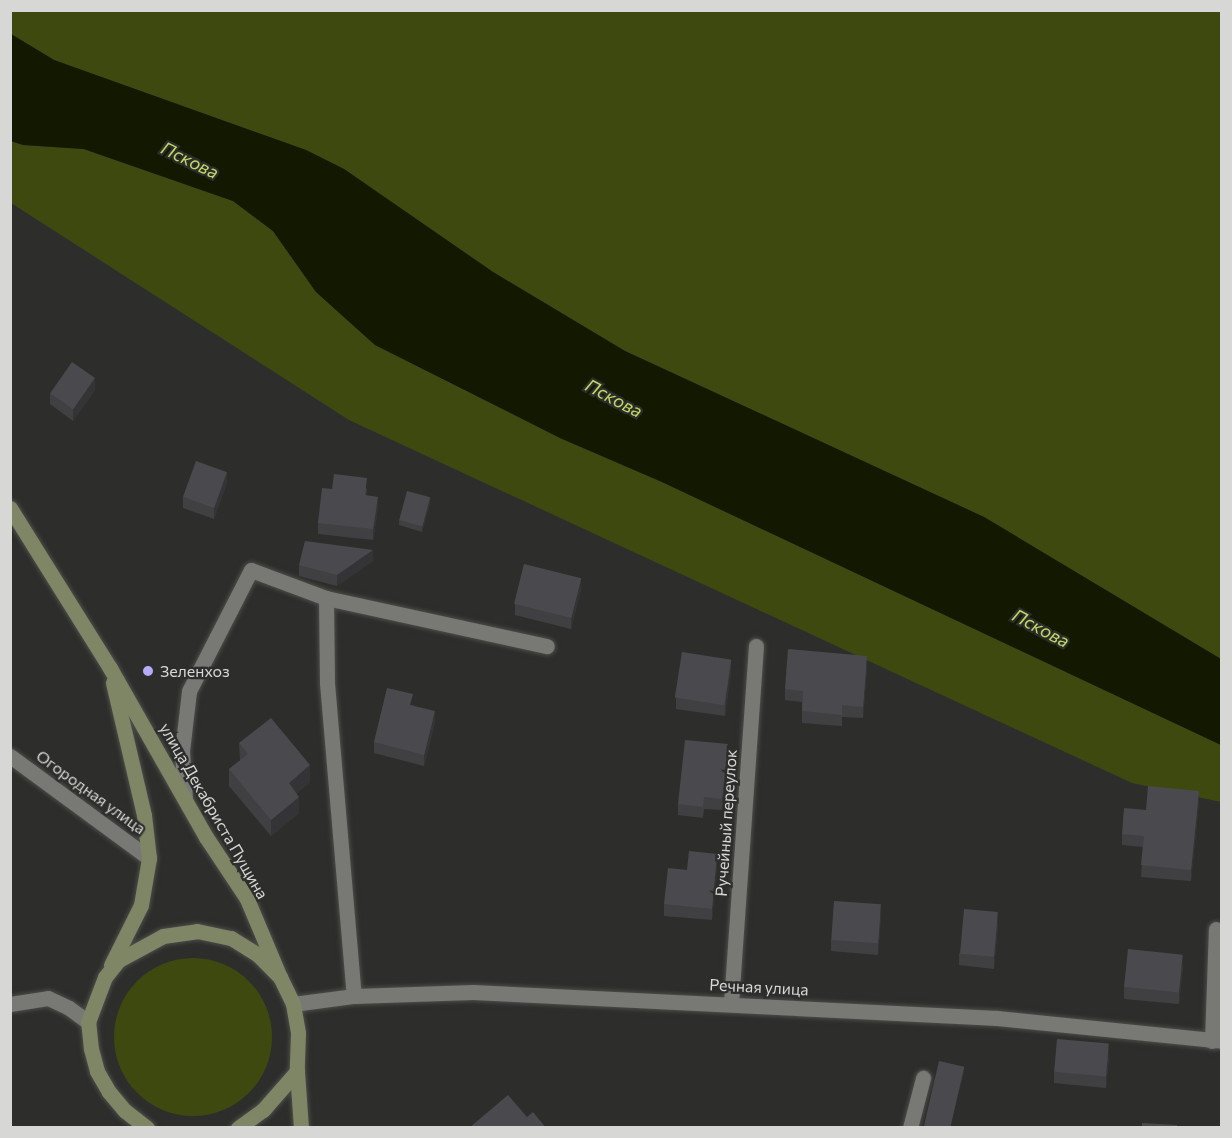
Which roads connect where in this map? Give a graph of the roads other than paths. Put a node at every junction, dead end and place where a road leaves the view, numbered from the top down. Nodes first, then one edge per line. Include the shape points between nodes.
1 (10, 508) edge
2 (326, 598) junction
3 (547, 646) dead end
4 (756, 646) dead end
5 (110, 668) junction
6 (10, 756) edge
7 (185, 799) junction
8 (150, 858) junction
9 (1216, 929) dead end
10 (105, 976) junction
11 (280, 977) junction
12 (354, 996) junction
13 (10, 1004) edge
14 (293, 1004) junction
15 (731, 1004) junction
16 (88, 1022) junction
17 (1216, 1041) edge
18 (297, 1071) junction
19 (923, 1078) dead end
20 (125, 1111) junction
21 (302, 1127) edge
22 (141, 1128) edge
23 (147, 1128) edge
24 (238, 1128) edge
25 (910, 1128) edge

1 - 5 main road, улица Декабриста Пущина
2 - 3 street
2 - 7 street via 251,570 189,691 182,751
2 - 12 street via 327,683
4 - 15 street, Ручейный переулок
5 - 7 main road, улица Декабриста Пущина
5 - 8 main road, улица Декабриста Пущина
6 - 8 street, Огородная улица
7 - 11 main road, улица Декабриста Пущина via 247,899
8 - 10 main road, улица Декабриста Пущина via 141,905
9 - 17 street
10 - 11 main road via 119,960 138,948 163,936 197,931 231,938 257,954
10 - 16 main road, улица Декабриста Пущина
11 - 14 main road, улица Декабриста Пущина
12 - 14 street, Речная улица
12 - 15 street, Речная улица via 472,992
13 - 16 street via 48,998
14 - 18 main road, улица Декабриста Пущина via 299,1051
15 - 17 street, Речная улица via 997,1018
16 - 20 main road via 97,1071
18 - 21 main road, улица Декабриста Пущина
18 - 24 main road via 263,1110
19 - 25 street
20 - 22 main road
20 - 23 main road

